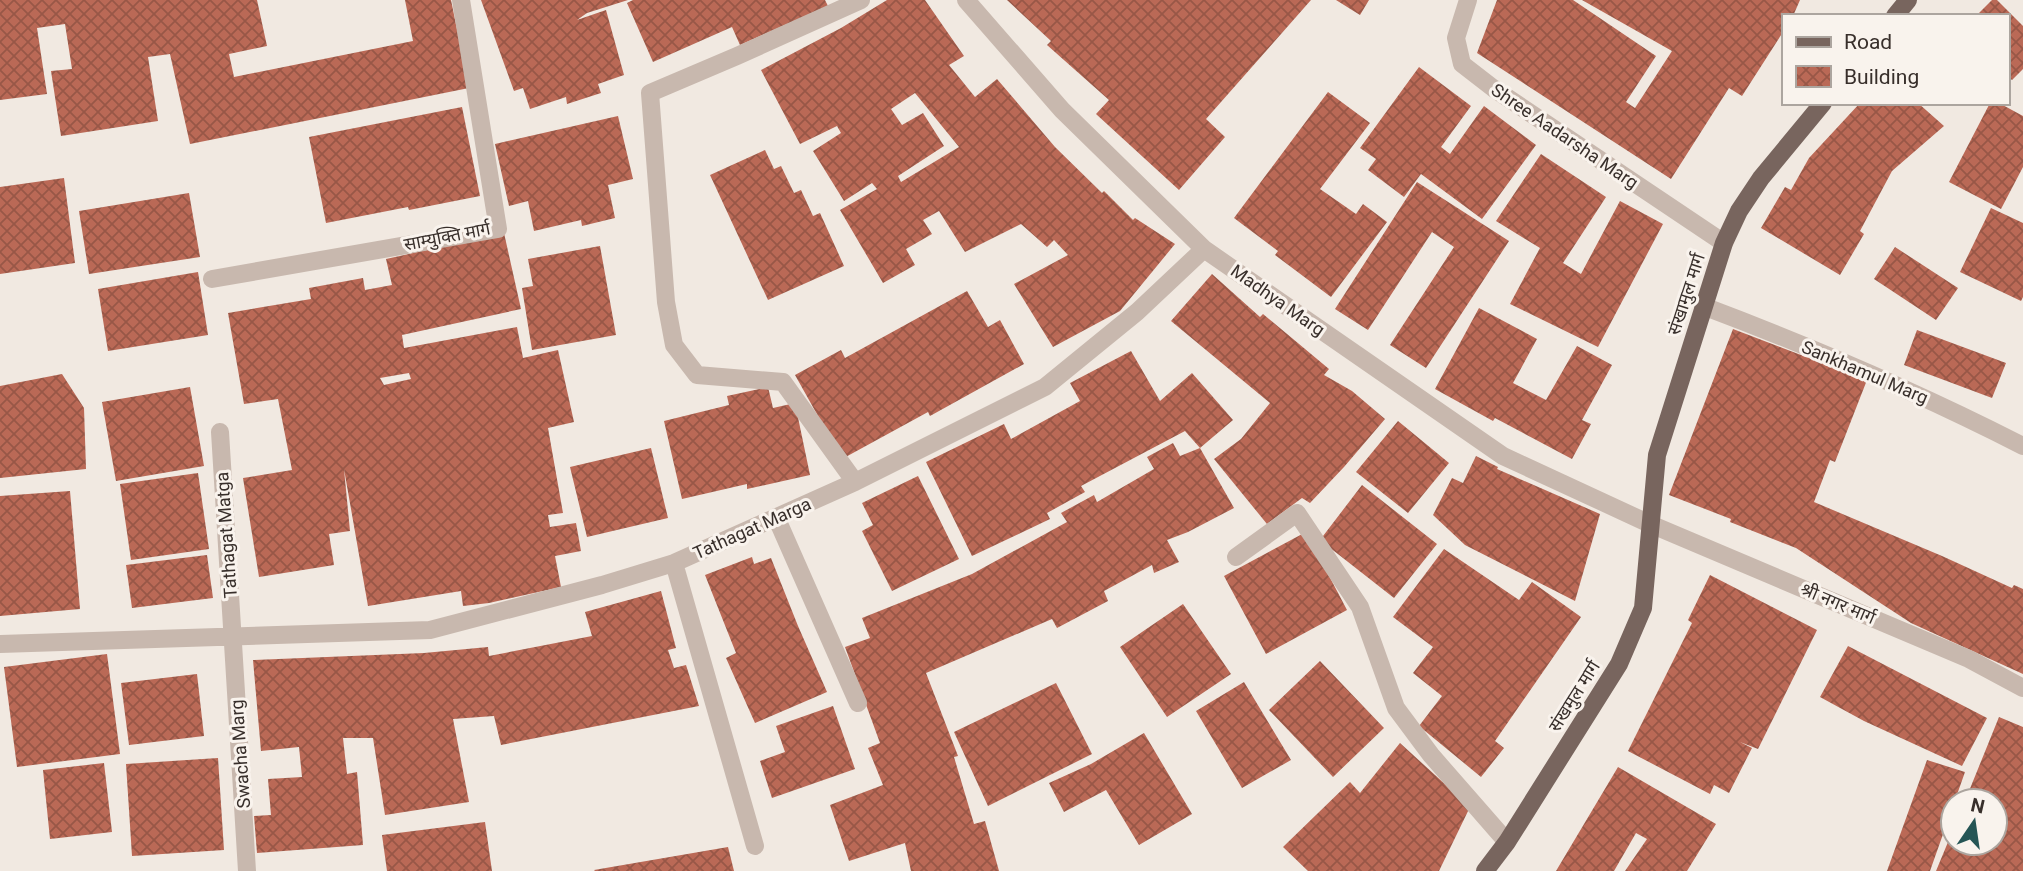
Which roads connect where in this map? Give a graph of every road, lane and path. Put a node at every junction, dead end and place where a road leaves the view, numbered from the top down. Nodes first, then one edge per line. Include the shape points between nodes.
1 (461, 0) edge
2 (861, 0) edge
3 (966, 0) edge
4 (1468, 0) edge
5 (1908, 0) edge
6 (1897, 14) edge
7 (1821, 105) edge
8 (1724, 243) junction
9 (1204, 249) junction
10 (212, 279) dead end
11 (1703, 306) junction
12 (220, 432) dead end
13 (2023, 446) edge
14 (855, 482) junction
15 (776, 517) junction
16 (1650, 524) junction
17 (1236, 557) dead end
18 (674, 562) junction
19 (232, 638) junction
20 (0, 644) edge
21 (2023, 688) edge
22 (858, 704) dead end
23 (1507, 842) junction
24 (755, 846) dead end
25 (247, 871) edge
26 (1485, 871) edge

1 - 10 street, साम्युक्ति मार्ग via 498,229
2 - 14 street via 650,93 666,302 674,345 697,375 783,382
3 - 9 street, Madhya Marg via 1062,110
4 - 8 street, Shree Aadarsha Marg via 1456,38 1462,64
5 - 6 main road
7 - 8 main road, संखामुल मार्ग via 1761,178
8 - 11 main road, संखामुल मार्ग
9 - 14 street, Tathagat Marga via 1138,312 1045,387
9 - 16 street, Madhya Marg via 1503,456
11 - 13 street, Sankhamul Marg via 1946,407
11 - 16 main road, संखामुल मार्ग via 1657,455
12 - 19 street, Tathagat Matga
14 - 15 street, Tathagat Marga
15 - 18 street, Tathagat Marga
15 - 22 street
16 - 21 street, श्री नगर मार्ग via 1969,659
16 - 23 main road, संखमुल मार्ग via 1643,608 1619,664
17 - 23 street via 1297,513 1360,607 1396,708
18 - 19 street, Tathagat Marga via 430,630
18 - 24 street
19 - 20 street, Tathagat Marga
19 - 25 street, Swacha Marg
23 - 26 main road, संखमुल मार्ग

